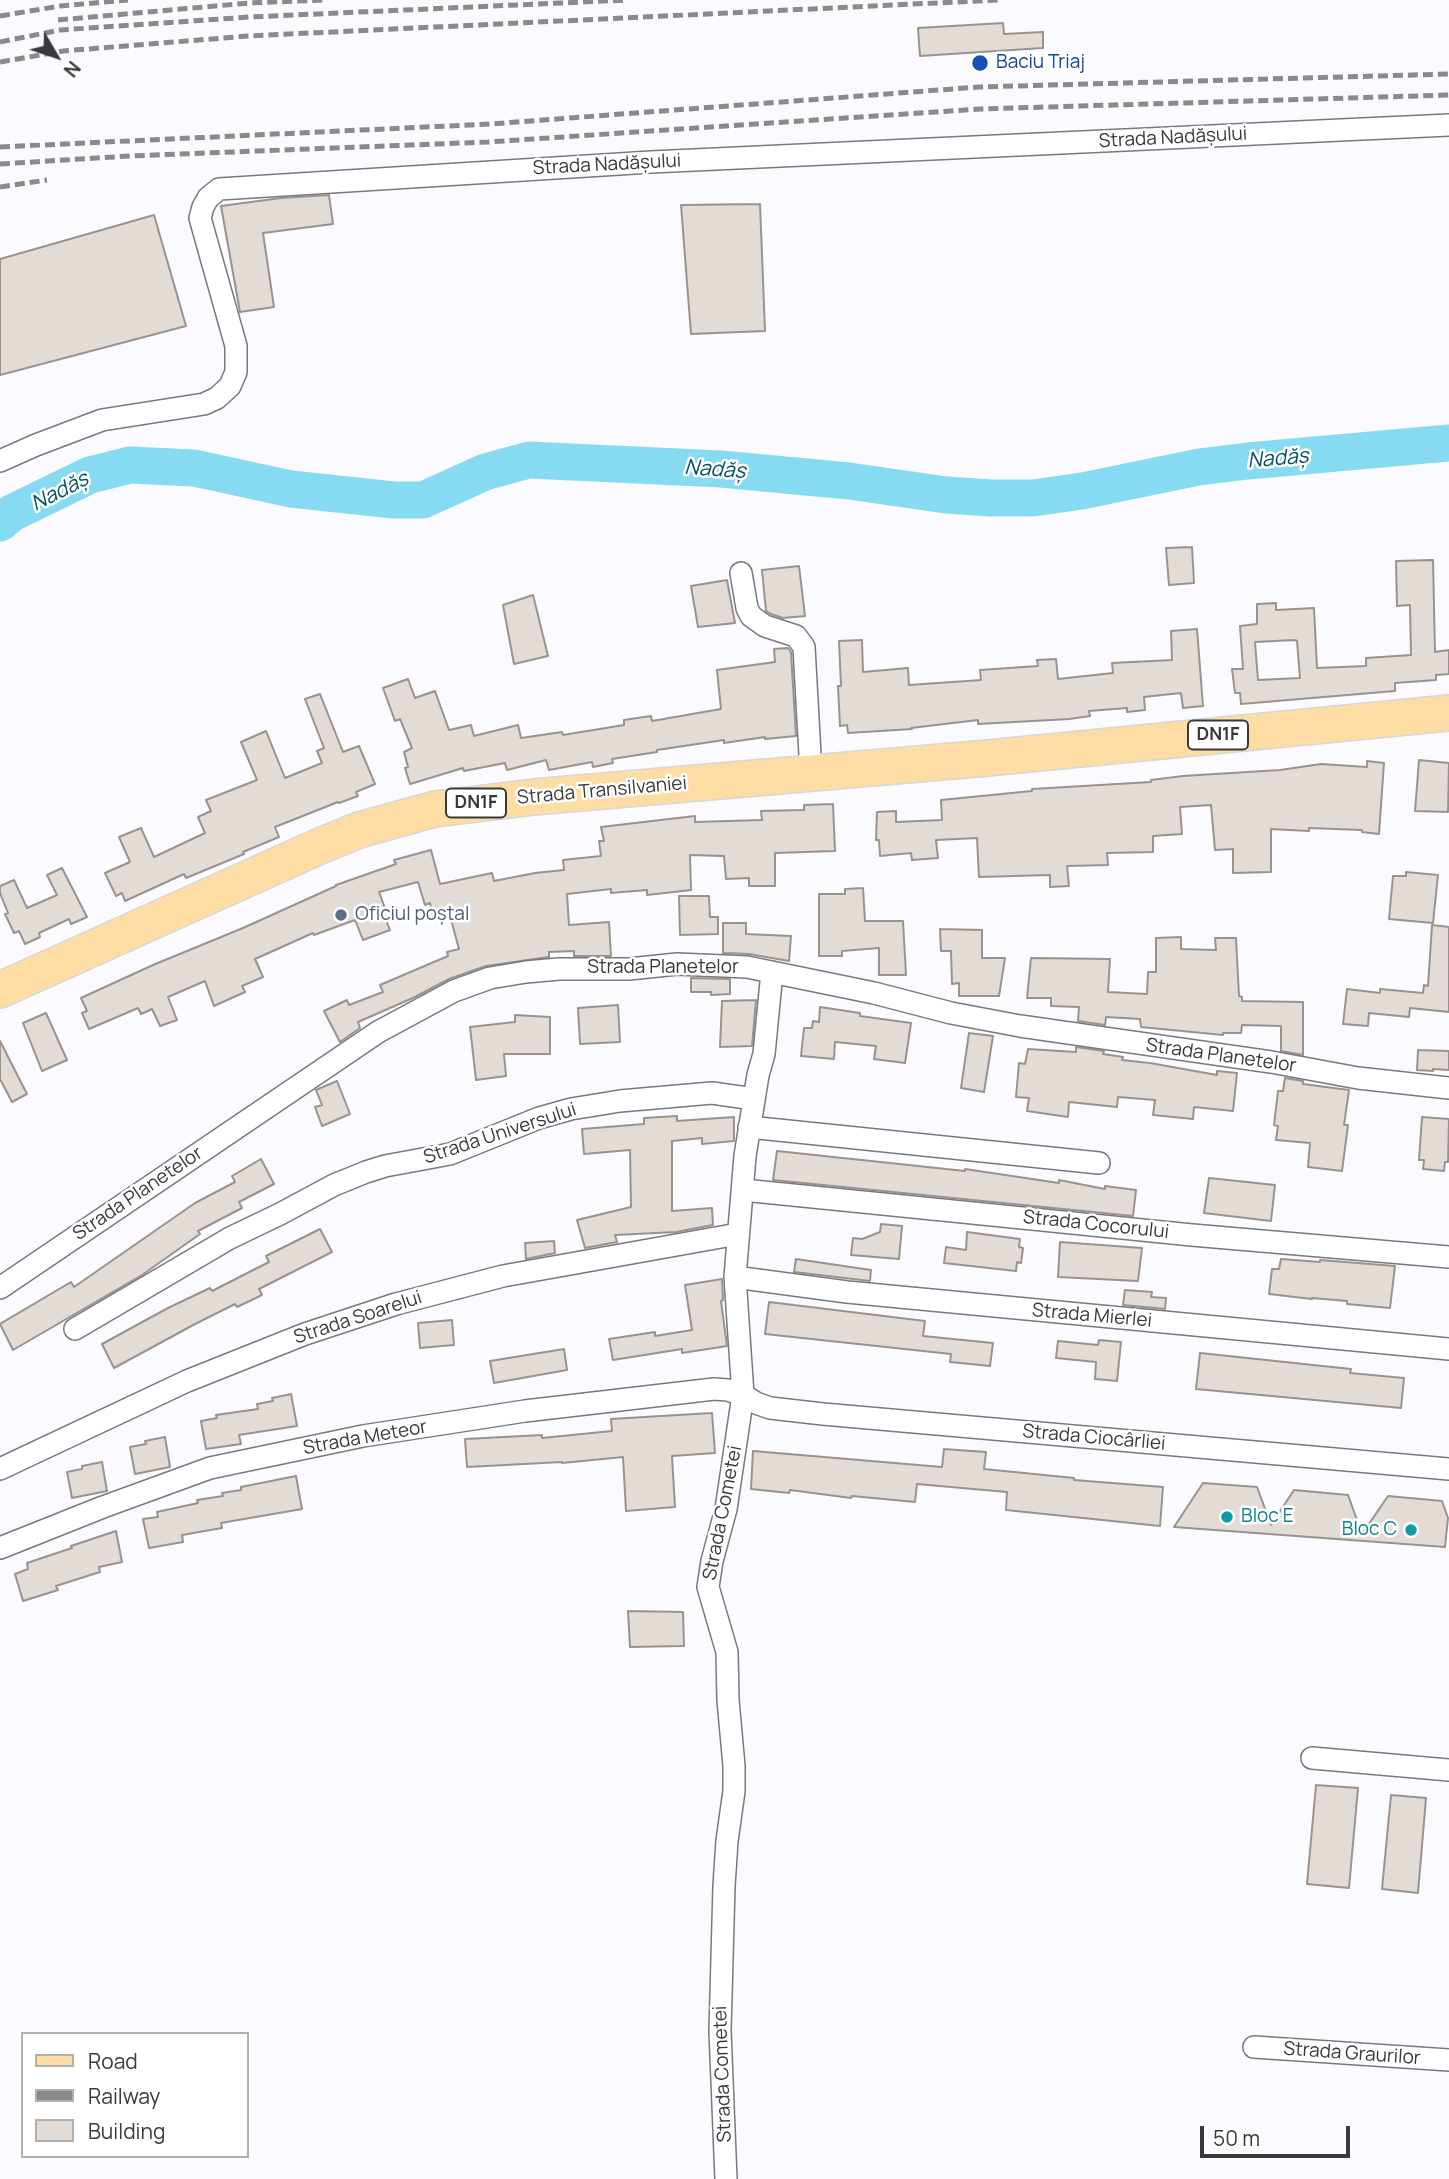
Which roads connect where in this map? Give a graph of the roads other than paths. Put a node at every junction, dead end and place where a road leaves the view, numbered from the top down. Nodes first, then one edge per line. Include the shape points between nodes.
1 (1449, 125) edge
2 (0, 461) edge
3 (741, 573) dead end
4 (1449, 713) edge
5 (811, 773) junction
6 (772, 972) junction
7 (0, 989) edge
8 (1449, 1088) edge
9 (754, 1099) junction
10 (749, 1127) junction
11 (1099, 1163) dead end
12 (743, 1190) junction
13 (738, 1234) junction
14 (1449, 1257) edge
15 (735, 1277) junction
16 (0, 1288) edge
17 (75, 1329) dead end
18 (1449, 1349) edge
19 (743, 1395) junction
20 (0, 1469) edge
21 (1449, 1469) edge
22 (0, 1548) edge
23 (1312, 1758) dead end
24 (1449, 1770) edge
25 (1254, 2047) dead end
26 (1449, 2060) edge
27 (726, 2179) edge

1 - 2 street, Strada Nadășului via 651,162 219,189 203,207 200,218 236,346 236,372 229,386 204,404 102,421
3 - 5 street via 751,616 796,636 804,647
4 - 5 main road, Strada Transilvaniei / DN1F
5 - 7 main road, Strada Transilvaniei / DN1F via 484,802 396,819 320,846
6 - 8 street, Strada Planetelor via 1020,1026
6 - 9 street, Strada Cometei via 764,1054
6 - 16 street, Strada Planetelor via 712,964 559,969 490,978 454,990 378,1032
9 - 10 street, Strada Cometei
9 - 17 street, Strada Universului via 712,1093 571,1109 450,1154 366,1172 230,1238
10 - 11 street
10 - 12 street, Strada Cometei
12 - 13 street, Strada Cometei
12 - 14 street, Strada Cocorului
13 - 15 street, Strada Cometei
13 - 20 street, Strada Soarelui via 503,1276 396,1304 187,1381
15 - 18 street, Strada Mierlei via 897,1297
15 - 19 street, Strada Cometei
19 - 21 street, Strada Ciocârliei via 770,1408 823,1414
19 - 22 street, Strada Meteor via 714,1389 624,1398 338,1441 210,1468
19 - 27 street, Strada Cometei via 726,1509 708,1587 727,1652 734,1766 724,1886 720,2031
23 - 24 street
25 - 26 street, Strada Graurilor

